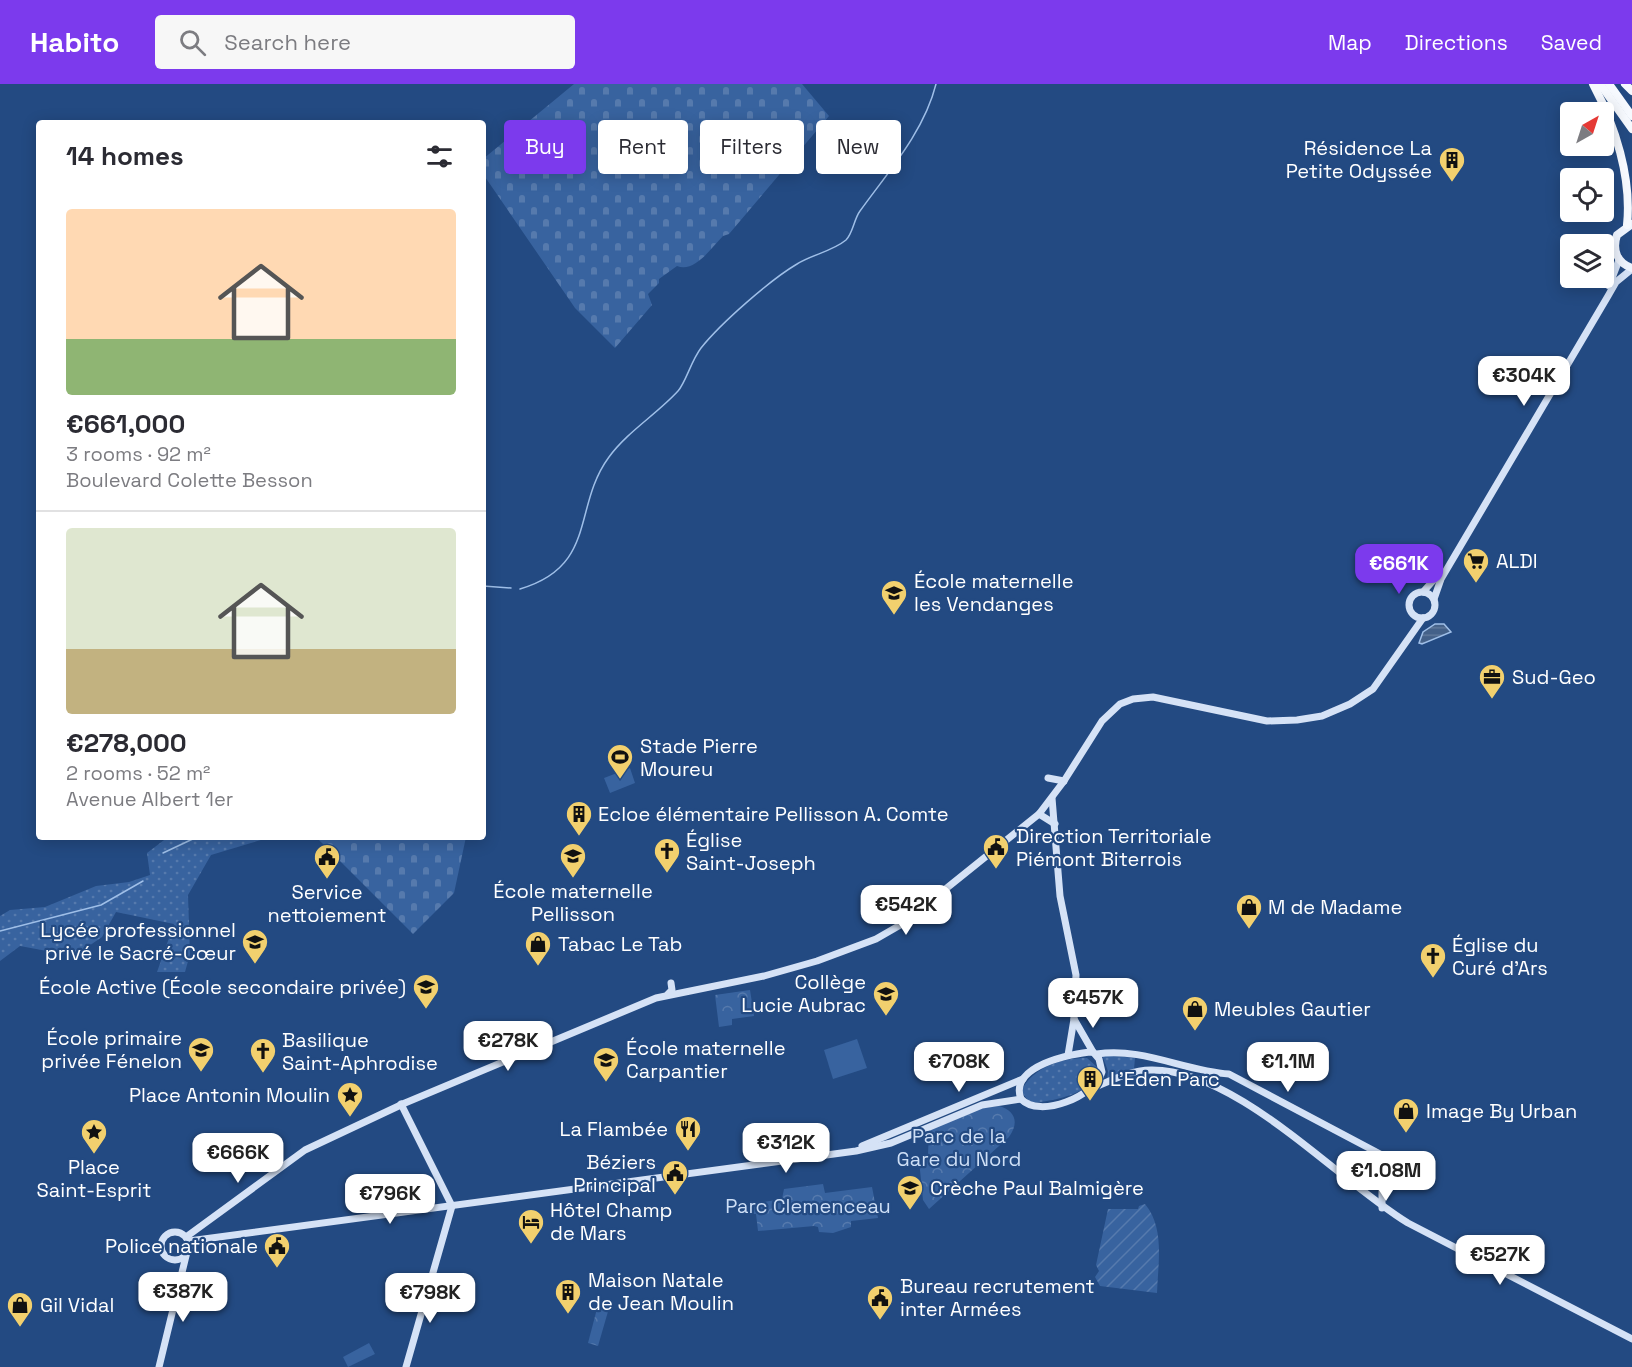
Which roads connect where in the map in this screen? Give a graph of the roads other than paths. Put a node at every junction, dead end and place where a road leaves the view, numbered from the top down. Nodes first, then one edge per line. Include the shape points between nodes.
1 (1593, 84) edge
2 (1600, 84) edge
3 (1609, 84) edge
4 (1625, 84) edge
5 (1632, 91) edge
6 (1632, 116) edge
7 (1632, 129) edge
8 (1629, 225) edge
9 (1619, 260) junction
10 (1632, 268) edge
11 (1423, 592) junction
12 (1434, 599) junction
13 (1413, 615) junction
14 (1423, 618) junction
15 (1407, 639) junction
16 (1048, 778) dead end
17 (1064, 780) junction
18 (1052, 798) junction
19 (1054, 807) junction
20 (1042, 811) junction
21 (1055, 824) junction
22 (671, 983) dead end
23 (668, 994) junction
24 (1074, 1019) junction
25 (1095, 1053) junction
26 (1068, 1055) junction
27 (1023, 1079) junction
28 (1090, 1089) junction
29 (1021, 1099) junction
30 (401, 1104) junction
31 (852, 1151) junction
32 (1383, 1183) junction
33 (1370, 1197) junction
34 (452, 1206) junction
35 (1382, 1208) junction
36 (188, 1239) junction
37 (186, 1256) junction
38 (175, 1260) junction
39 (183, 1272) junction
40 (1632, 1339) edge
41 (159, 1367) edge
42 (406, 1367) edge

1 - 8 highway via 1626,153 1632,214
2 - 7 highway
3 - 6 highway
4 - 5 highway
8 - 9 main road via 1621,229 1614,242
9 - 10 main road
9 - 11 main road via 1613,279 1546,394 1437,577
10 - 12 main road via 1616,282 1441,579
11 - 12 main road
11 - 13 main road via 1411,598
12 - 14 main road via 1434,611
13 - 14 main road
13 - 15 main road
14 - 15 main road
15 - 17 main road via 1373,689 1322,716 1267,721 1153,697 1120,704 1102,721
16 - 17 main road
17 - 18 main road
18 - 19 main road
18 - 20 main road
19 - 20 main road
19 - 21 main road
20 - 21 main road
20 - 23 main road via 910,918 876,939 783,971
21 - 24 main road via 1060,896 1075,960
22 - 23 main road
23 - 30 main road
24 - 25 main road
24 - 26 main road
25 - 26 main road
25 - 28 main road via 1102,1072
25 - 32 main road via 1145,1056 1204,1072 1229,1074 1382,1155
26 - 27 main road via 1035,1068
27 - 29 main road
27 - 31 main road
28 - 29 main road via 1053,1105 1031,1106
28 - 33 main road via 1139,1071 1153,1070 1203,1082 1249,1105
29 - 31 main road via 982,1104 891,1143
30 - 34 main road
30 - 36 main road via 304,1150
31 - 34 main road
32 - 33 main road via 1378,1193
32 - 35 main road
33 - 35 main road
34 - 36 main road
34 - 42 main road
35 - 40 main road via 1447,1246
36 - 37 main road
36 - 38 main road via 174,1231 162,1240 163,1254
37 - 38 main road
37 - 39 main road
38 - 39 main road
39 - 41 main road

